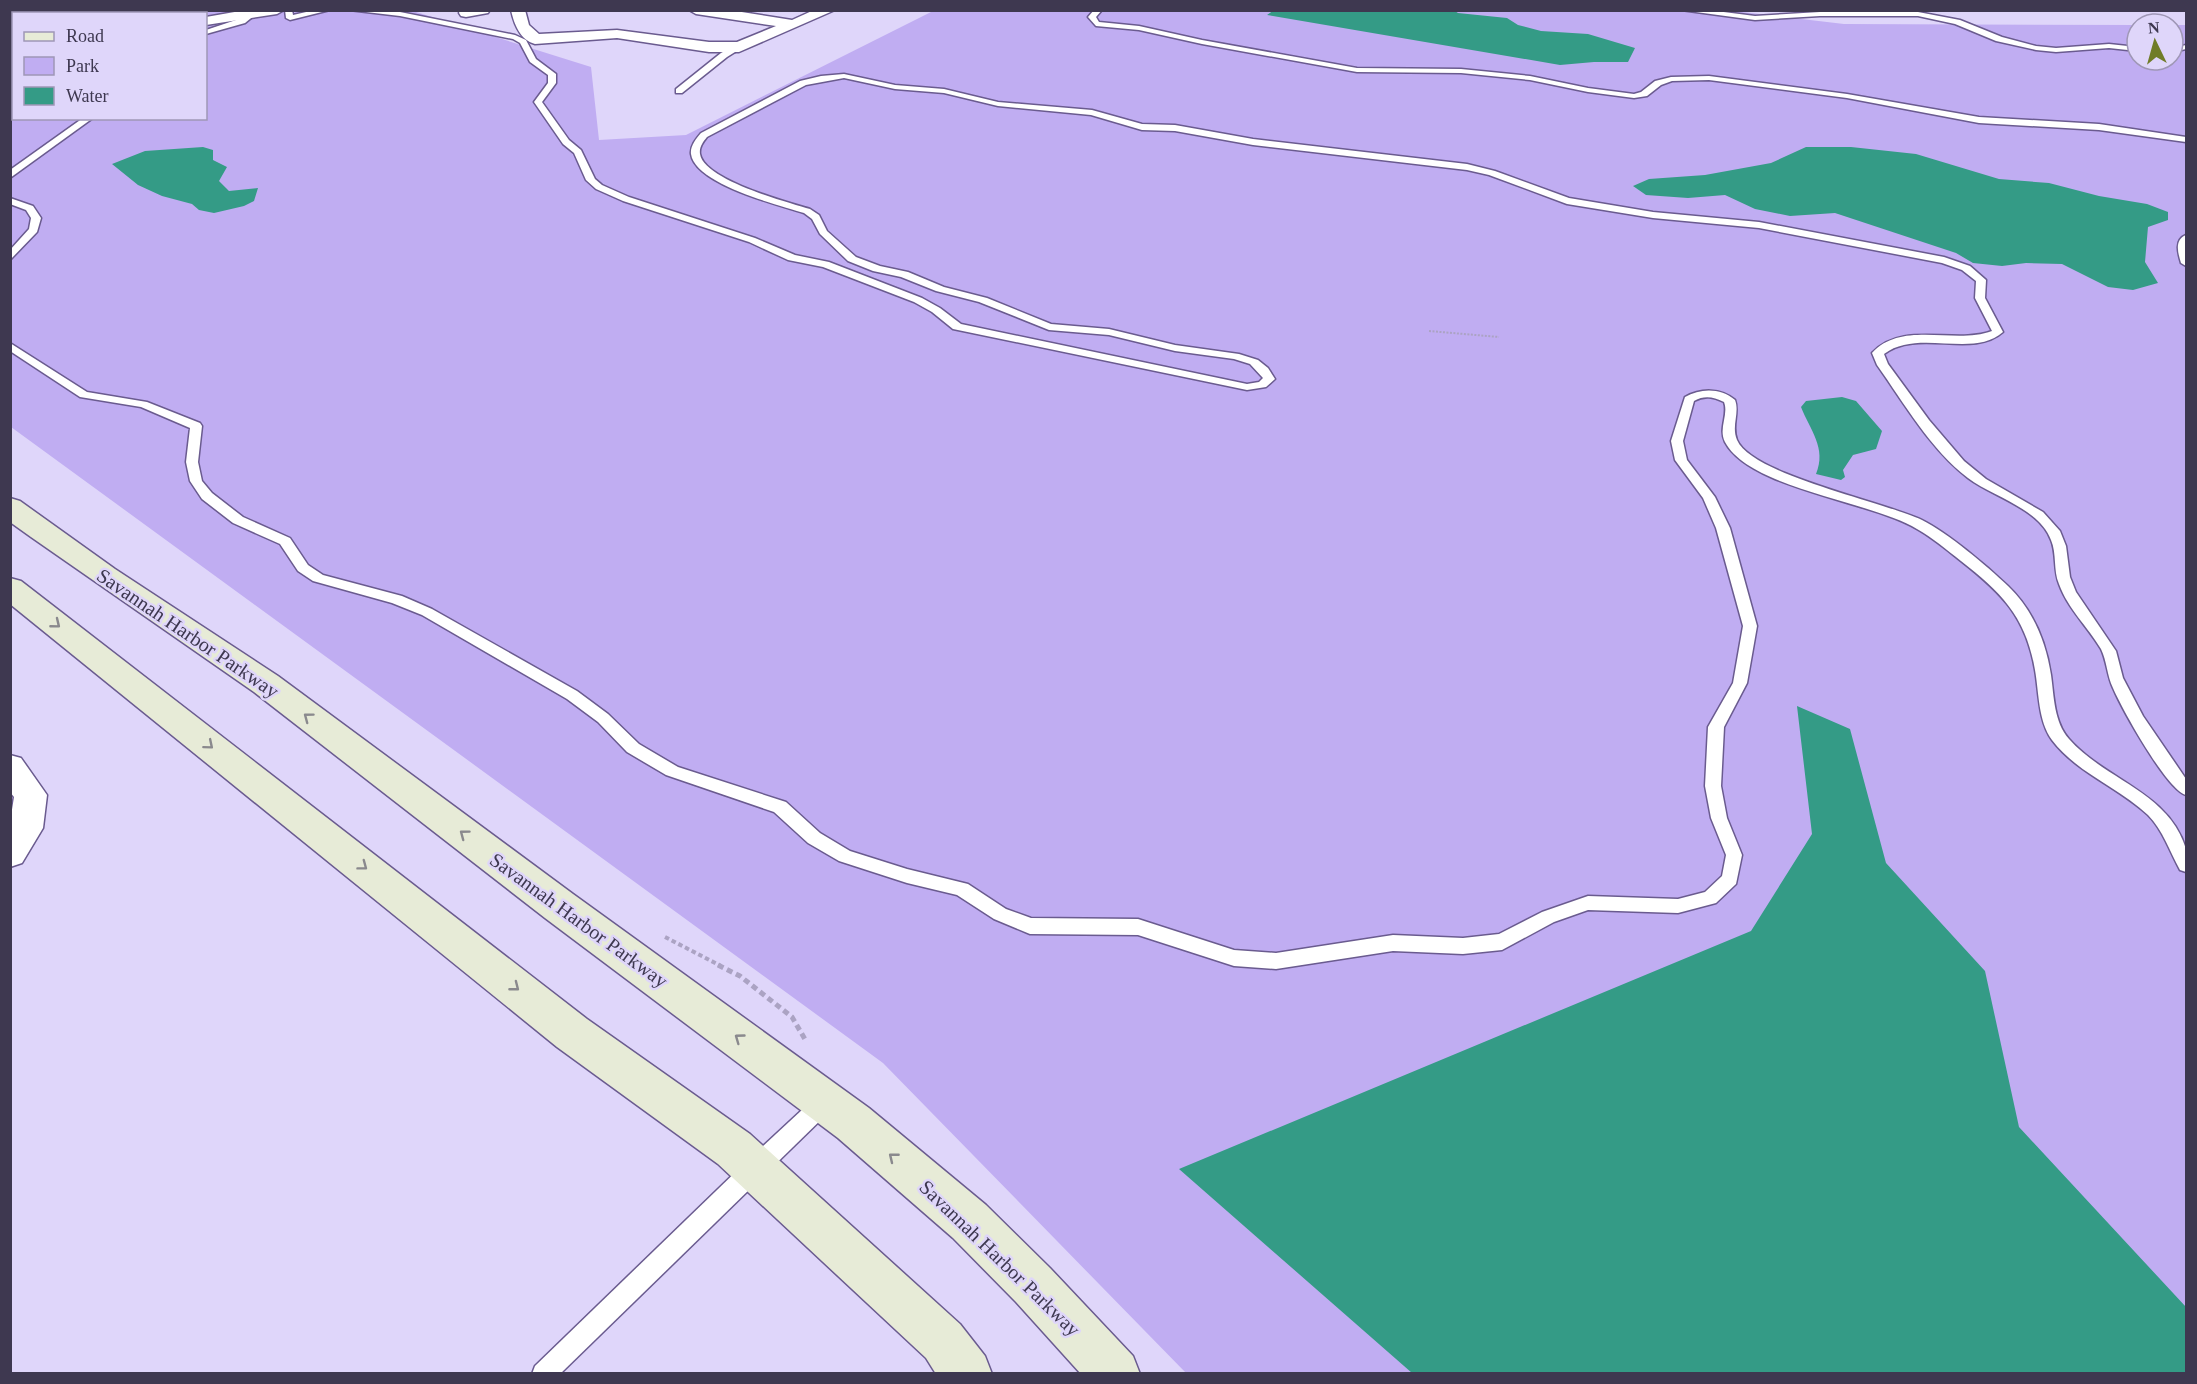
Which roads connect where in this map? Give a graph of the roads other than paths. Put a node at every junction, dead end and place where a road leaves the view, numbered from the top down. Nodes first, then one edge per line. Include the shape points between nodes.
1 (278, 10) edge
2 (288, 10) edge
3 (327, 10) edge
4 (352, 10) edge
5 (483, 10) edge
6 (518, 10) edge
7 (696, 10) edge
8 (828, 10) edge
9 (1099, 10) edge
10 (1684, 10) edge
11 (255, 12) edge
12 (465, 13) dead end
13 (207, 21) edge
14 (795, 24) junction
15 (207, 32) edge
16 (739, 47) junction
17 (2125, 48) edge
18 (680, 91) dead end
19 (86, 120) edge
20 (2187, 140) edge
21 (10, 175) edge
22 (10, 201) edge
23 (2187, 238) edge
24 (10, 257) edge
25 (2187, 263) edge
26 (10, 346) edge
27 (10, 507) edge
28 (10, 588) edge
29 (10, 767) edge
30 (2187, 789) edge
31 (10, 853) edge
32 (2187, 865) edge
33 (825, 1103) junction
34 (754, 1168) junction
35 (543, 1374) edge
36 (967, 1374) edge
37 (1115, 1374) edge

1 - 11 street
2 - 3 lane via 290,18
4 - 30 lane via 400,14 500,33 523,42 533,60 552,74 552,82 538,102 566,142 579,152 591,180 626,199 752,240 792,258 833,267 918,300 957,327 1247,387 1262,385 1269,379 1254,362 1109,332 1049,327 983,300 852,258 807,211 708,172 695,155 698,143 704,135 803,83 844,76 895,87 945,91 998,104 1092,113 1142,127 1175,128 1253,142 1467,167 1567,201 1653,215 1759,225 1944,260 1966,268 1981,280 1980,298 1998,332 1972,341 1906,340 1885,345 1878,353 1883,365 1970,474 2038,514 2056,535 2064,580 2076,605 2109,649 2116,679 2130,706 2175,779
5 - 12 street
6 - 16 street via 522,26 536,39 617,34 709,47
7 - 14 street
8 - 14 street
9 - 20 lane via 1092,17 1096,24 1169,33 1348,69 1461,71 1634,96 1671,79 1709,78 1876,100 1979,120 2099,127
10 - 17 lane via 1755,18 1908,13 1957,22 1999,39 2036,48
11 - 13 street
11 - 15 lane via 242,21
14 - 16 street
16 - 18 lane
19 - 21 lane
22 - 24 lane via 30,208 36,218 34,230
23 - 25 lane via 2182,249
26 - 32 lane via 84,395 143,404 196,426 192,462 196,481 207,496 238,520 285,541 303,568 318,578 398,599 427,612 572,695 633,748 672,771 780,807 814,838 845,856 962,889 1000,914 1030,926 1138,927 1234,958 1276,961 1393,942 1462,946 1502,942 1548,917 1588,903 1678,906 1710,898 1730,879 1734,855 1719,818 1713,786 1716,727 1740,682 1750,626 1723,528 1708,497 1681,460 1677,441 1689,399 1699,393 1716,394 1729,400 1733,410 1729,425 1731,441 1745,458 1765,470 1867,503 1920,525 2001,585 2022,609 2038,643 2053,730 2073,756 2123,786 2156,812
33 -> 27 street, Savannah Harbor Parkway via 269,687 96,571
28 -> 34 street via 572,1033 734,1149
29 - 31 street via 31,795 26,828
33 - 34 lane
37 -> 33 street, Savannah Harbor Parkway via 1039,1291 948,1202
34 - 35 lane
34 - 36 street via 944,1341

